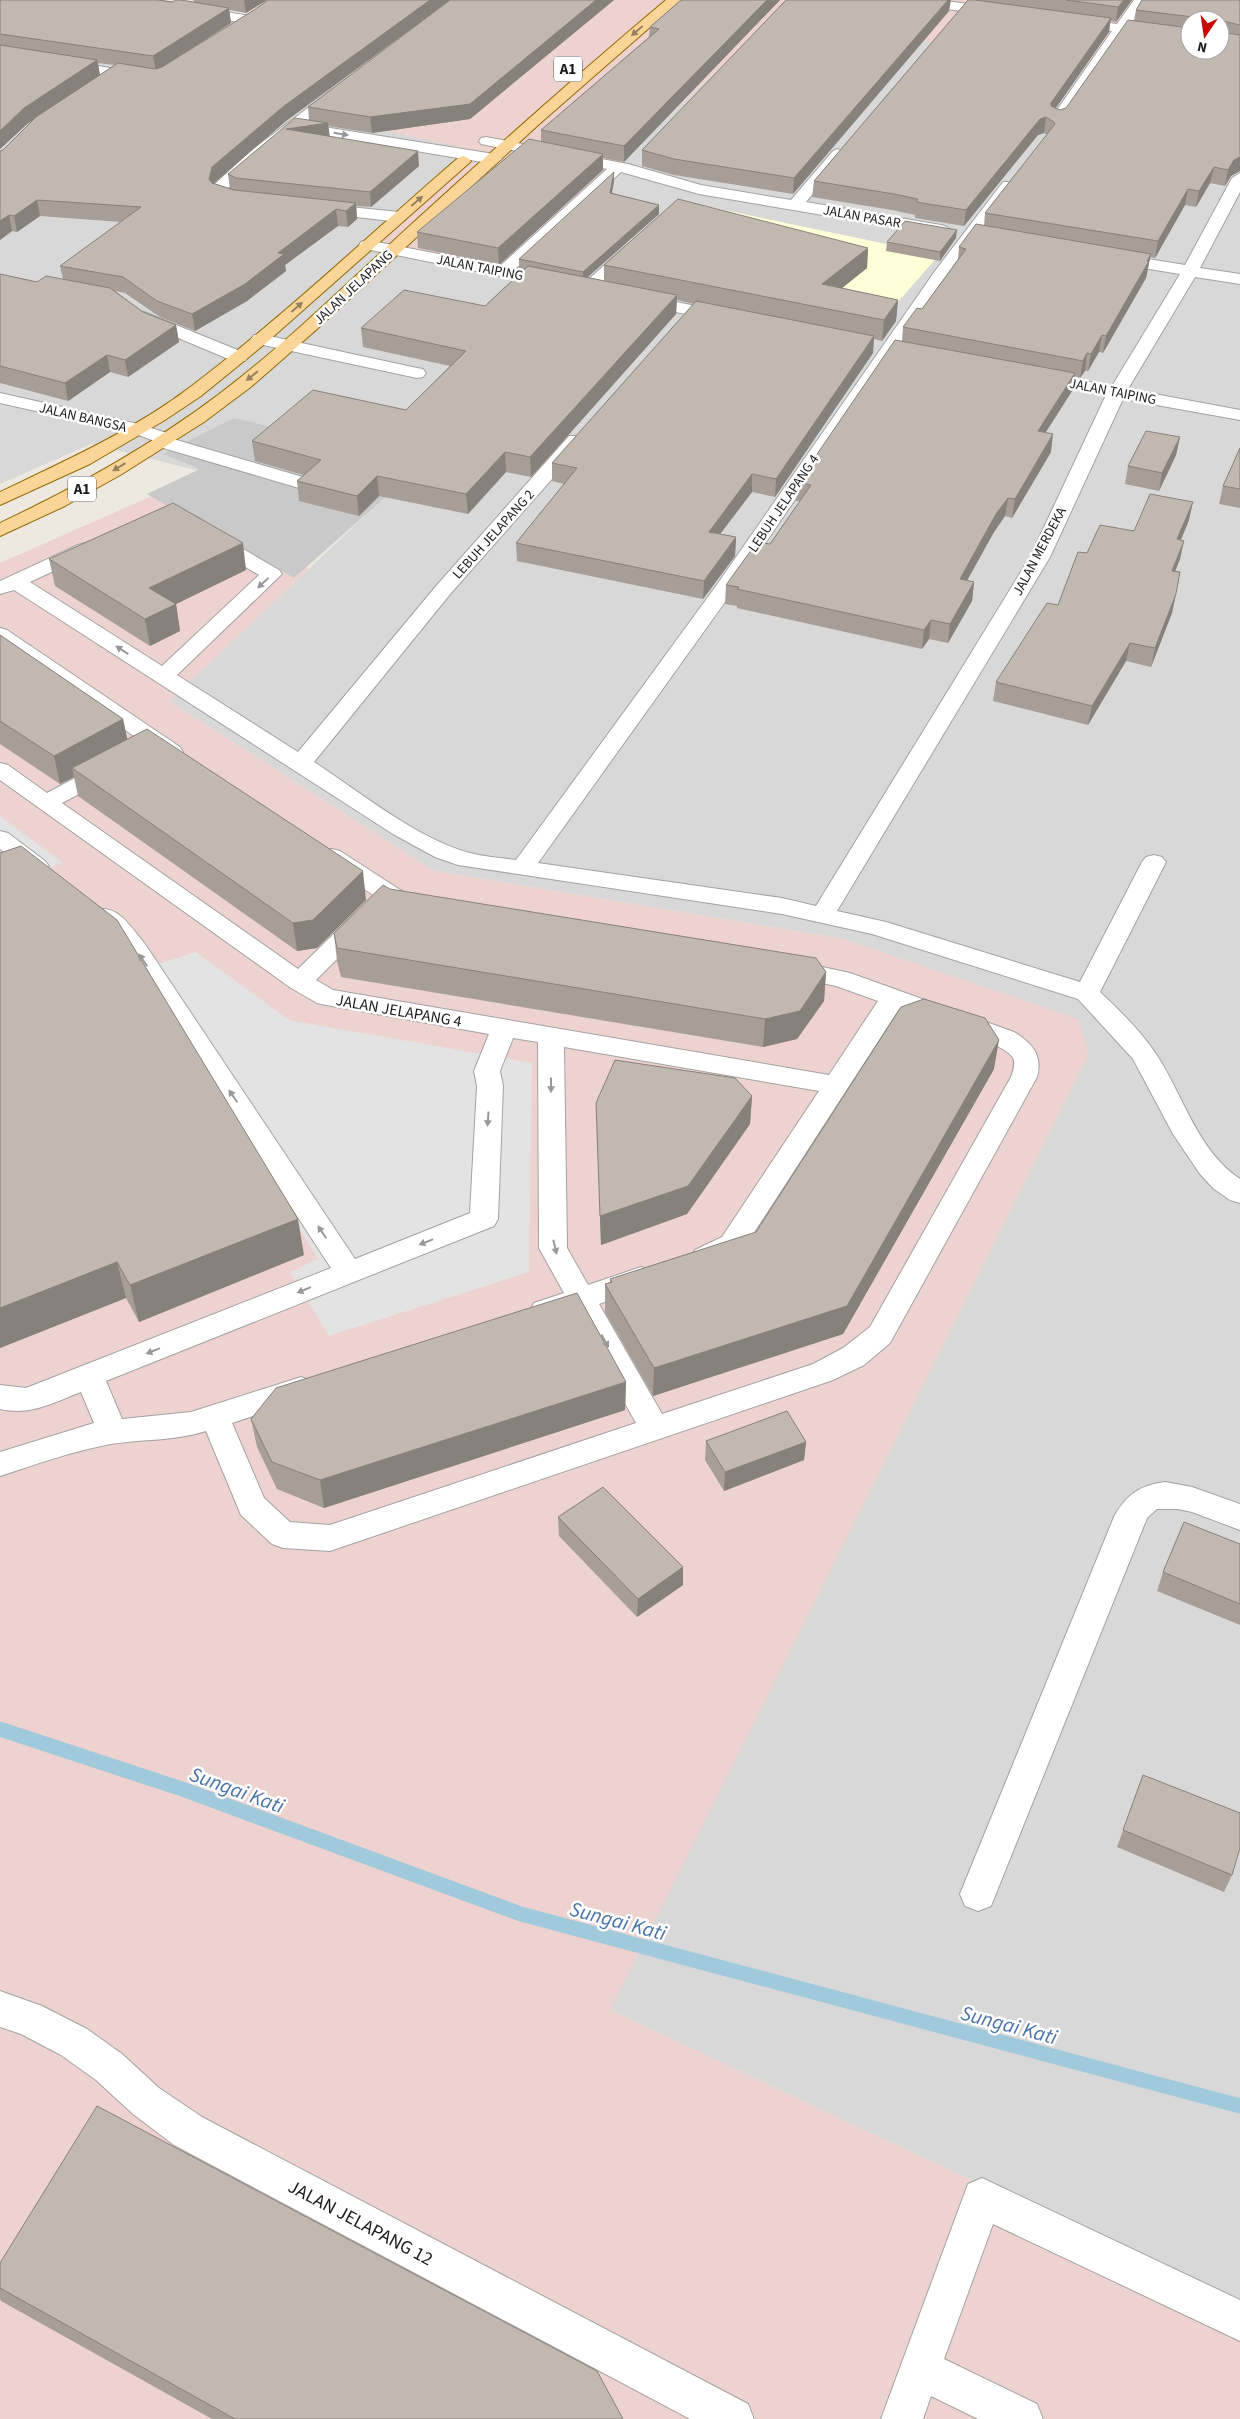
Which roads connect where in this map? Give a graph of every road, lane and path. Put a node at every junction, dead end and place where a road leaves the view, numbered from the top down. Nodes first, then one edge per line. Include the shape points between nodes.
1 (134, 0) edge
2 (674, 0) edge
3 (910, 0) edge
4 (1141, 0) edge
5 (966, 4) edge
6 (265, 10) edge
7 (1012, 14) edge
8 (250, 20) junction
9 (1061, 20) edge
10 (950, 23) edge
11 (1120, 28) junction
12 (234, 30) edge
13 (1180, 37) edge
14 (3, 57) edge
15 (116, 74) junction
16 (154, 79) edge
17 (100, 84) edge
18 (346, 85) edge
19 (1057, 120) edge
20 (292, 126) junction
21 (500, 129) dead end
22 (486, 141) junction
23 (847, 144) edge
24 (510, 145) junction
25 (470, 155) junction
26 (641, 155) dead end
27 (494, 159) junction
28 (623, 168) junction
29 (1021, 168) edge
30 (1240, 178) edge
31 (699, 189) junction
32 (264, 202) edge
33 (684, 202) edge
34 (795, 205) junction
35 (303, 207) edge
36 (399, 217) junction
37 (968, 235) junction
38 (988, 238) edge
39 (640, 242) edge
40 (367, 245) junction
41 (394, 249) junction
42 (1094, 255) edge
43 (504, 271) junction
44 (1190, 271) junction
45 (1240, 280) edge
46 (588, 289) junction
47 (607, 292) edge
48 (626, 296) edge
49 (131, 306) edge
50 (692, 310) junction
51 (740, 320) edge
52 (678, 325) edge
53 (260, 339) junction
54 (290, 345) junction
55 (868, 345) edge
56 (896, 350) junction
57 (239, 357) junction
58 (417, 373) dead end
59 (1022, 374) edge
60 (1117, 392) junction
61 (0, 398) edge
62 (1240, 415) edge
63 (587, 428) edge
64 (138, 429) junction
65 (162, 440) junction
66 (306, 484) edge
67 (0, 499) edge
68 (0, 510) edge
69 (5, 530) edge
70 (198, 531) edge
71 (104, 540) edge
72 (8, 586) edge
73 (0, 634) edge
74 (163, 676) junction
75 (141, 752) junction
76 (302, 763) junction
77 (191, 764) edge
78 (0, 770) edge
79 (47, 802) junction
80 (0, 838) edge
81 (315, 844) edge
82 (1154, 862) dead end
83 (37, 866) junction
84 (522, 868) junction
85 (9, 875) edge
86 (59, 882) edge
87 (389, 893) junction
88 (89, 903) edge
89 (438, 910) edge
90 (822, 916) junction
91 (762, 963) edge
92 (300, 982) junction
93 (1087, 994) junction
94 (894, 998) junction
95 (504, 1029) junction
96 (551, 1036) junction
97 (835, 1085) junction
98 (1240, 1193) edge
99 (349, 1272) junction
100 (582, 1298) junction
101 (516, 1320) edge
102 (89, 1377) junction
103 (328, 1380) edge
104 (0, 1397) edge
105 (215, 1417) junction
106 (654, 1430) junction
107 (113, 1432) junction
108 (0, 1464) edge
109 (1240, 1517) edge
110 (978, 1894) dead end
111 (0, 2009) edge
112 (1240, 2320) edge
113 (921, 2368) junction
114 (733, 2419) edge
115 (902, 2419) edge
116 (1022, 2419) edge

1 - 8 street
2 -> 24 main road, JALAN JELAPANG / A1
3 - 5 street
4 - 11 street
5 - 7 street
5 - 10 street
6 - 8 street
8 - 12 street
9 - 11 street
11 - 13 street
11 - 19 street
14 - 15 street
15 - 16 street
15 - 17 street
18 - 20 street
20 -> 25 street
20 - 32 street via 220,187 220,194
21 - 22 main road, JALAN JELAPANG / A1
22 - 24 street, JALAN PASAR
22 - 25 main road, JALAN JELAPANG / A1
23 - 34 street
24 - 27 main road, JALAN JELAPANG / A1
24 - 28 street, JALAN PASAR
25 - 27 street
36 -> 25 main road, JALAN JELAPANG / A1
26 - 28 street
27 - 41 main road, JALAN JELAPANG / A1
28 - 31 street, JALAN PASAR
28 - 43 street
29 - 37 street, LEBUH JELAPANG 4
30 - 44 street, JALAN MERDEKA
31 - 33 street
31 - 34 street, JALAN PASAR
34 - 37 street, JALAN PASAR
35 - 36 street
36 - 40 main road, JALAN JELAPANG / A1
37 - 38 street, JALAN PASAR
37 - 56 street, LEBUH JELAPANG 4
39 - 46 street
40 - 41 street, JALAN TAIPING
53 -> 40 main road, JALAN JELAPANG / A1
41 - 43 street, JALAN TAIPING
41 - 54 main road, JALAN JELAPANG / A1
42 - 44 street
43 - 46 street, JALAN TAIPING
44 - 45 street
44 - 60 street, JALAN MERDEKA
46 - 47 street, JALAN TAIPING
48 - 50 street
49 - 57 street via 153,323
50 - 51 street
50 - 52 street
53 - 54 street
53 - 57 main road, JALAN JELAPANG / A1
54 - 58 street
54 -> 65 main road, JALAN JELAPANG / A1 via 223,399
55 - 56 street
56 - 84 street, LEBUH JELAPANG 4
57 - 64 main road, JALAN JELAPANG / A1 via 195,392
59 - 60 street, JALAN TAIPING
60 - 62 street, JALAN TAIPING
60 - 90 street, JALAN MERDEKA via 1040,556
61 - 64 street, JALAN BANGSA
63 - 76 street, LEBUH JELAPANG 2 via 444,589
64 - 65 street, JALAN BANGSA
64 - 67 main road, JALAN JELAPANG / A1 via 83,460
64 - 68 main road via 104,458
65 - 66 street, JALAN BANGSA
65 -> 69 main road, JALAN JELAPANG / A1 via 87,486
70 -> 74 street via 272,574
71 - 72 street
74 -> 72 street
73 - 75 street
74 - 76 street
75 - 77 street
75 - 79 street
76 - 84 street via 440,852 466,860
78 - 79 street, JALAN JELAPANG 4
79 - 92 street, JALAN JELAPANG 4
80 - 83 street
81 - 87 street
82 - 93 street
83 - 85 street
83 - 86 street
84 - 90 street via 782,906
87 - 89 street via 413,905
87 - 92 street
99 -> 88 street via 136,950 121,930
90 - 93 street via 877,927
91 - 94 street via 812,971
92 - 95 street, JALAN JELAPANG 4 via 326,997 342,1001
93 - 98 street via 1112,1018 1148,1062 1182,1130 1230,1187
94 - 97 street
94 - 106 street via 1019,1046 1027,1057 1028,1067 1014,1094 880,1335 866,1350 823,1372
95 - 96 street, JALAN JELAPANG 4
95 -> 99 street via 487,1071 490,1086 484,1219
96 - 97 street, JALAN JELAPANG 4
96 -> 100 street via 553,1248
97 - 100 street via 732,1244 719,1252
99 -> 102 street
100 - 101 street
100 -> 106 street
102 - 104 street via 28,1400
102 - 107 street
103 - 105 street
105 - 106 street via 252,1506 283,1535 330,1538
105 - 107 street via 191,1424
107 - 108 street via 80,1438
109 - 110 street via 1184,1496 1159,1496 1143,1501 1130,1517
111 - 114 street, JALAN JELAPANG 12 via 29,2019 74,2042 109,2066 146,2101 188,2130
112 - 113 street via 982,2198
113 - 115 street
113 - 116 street

